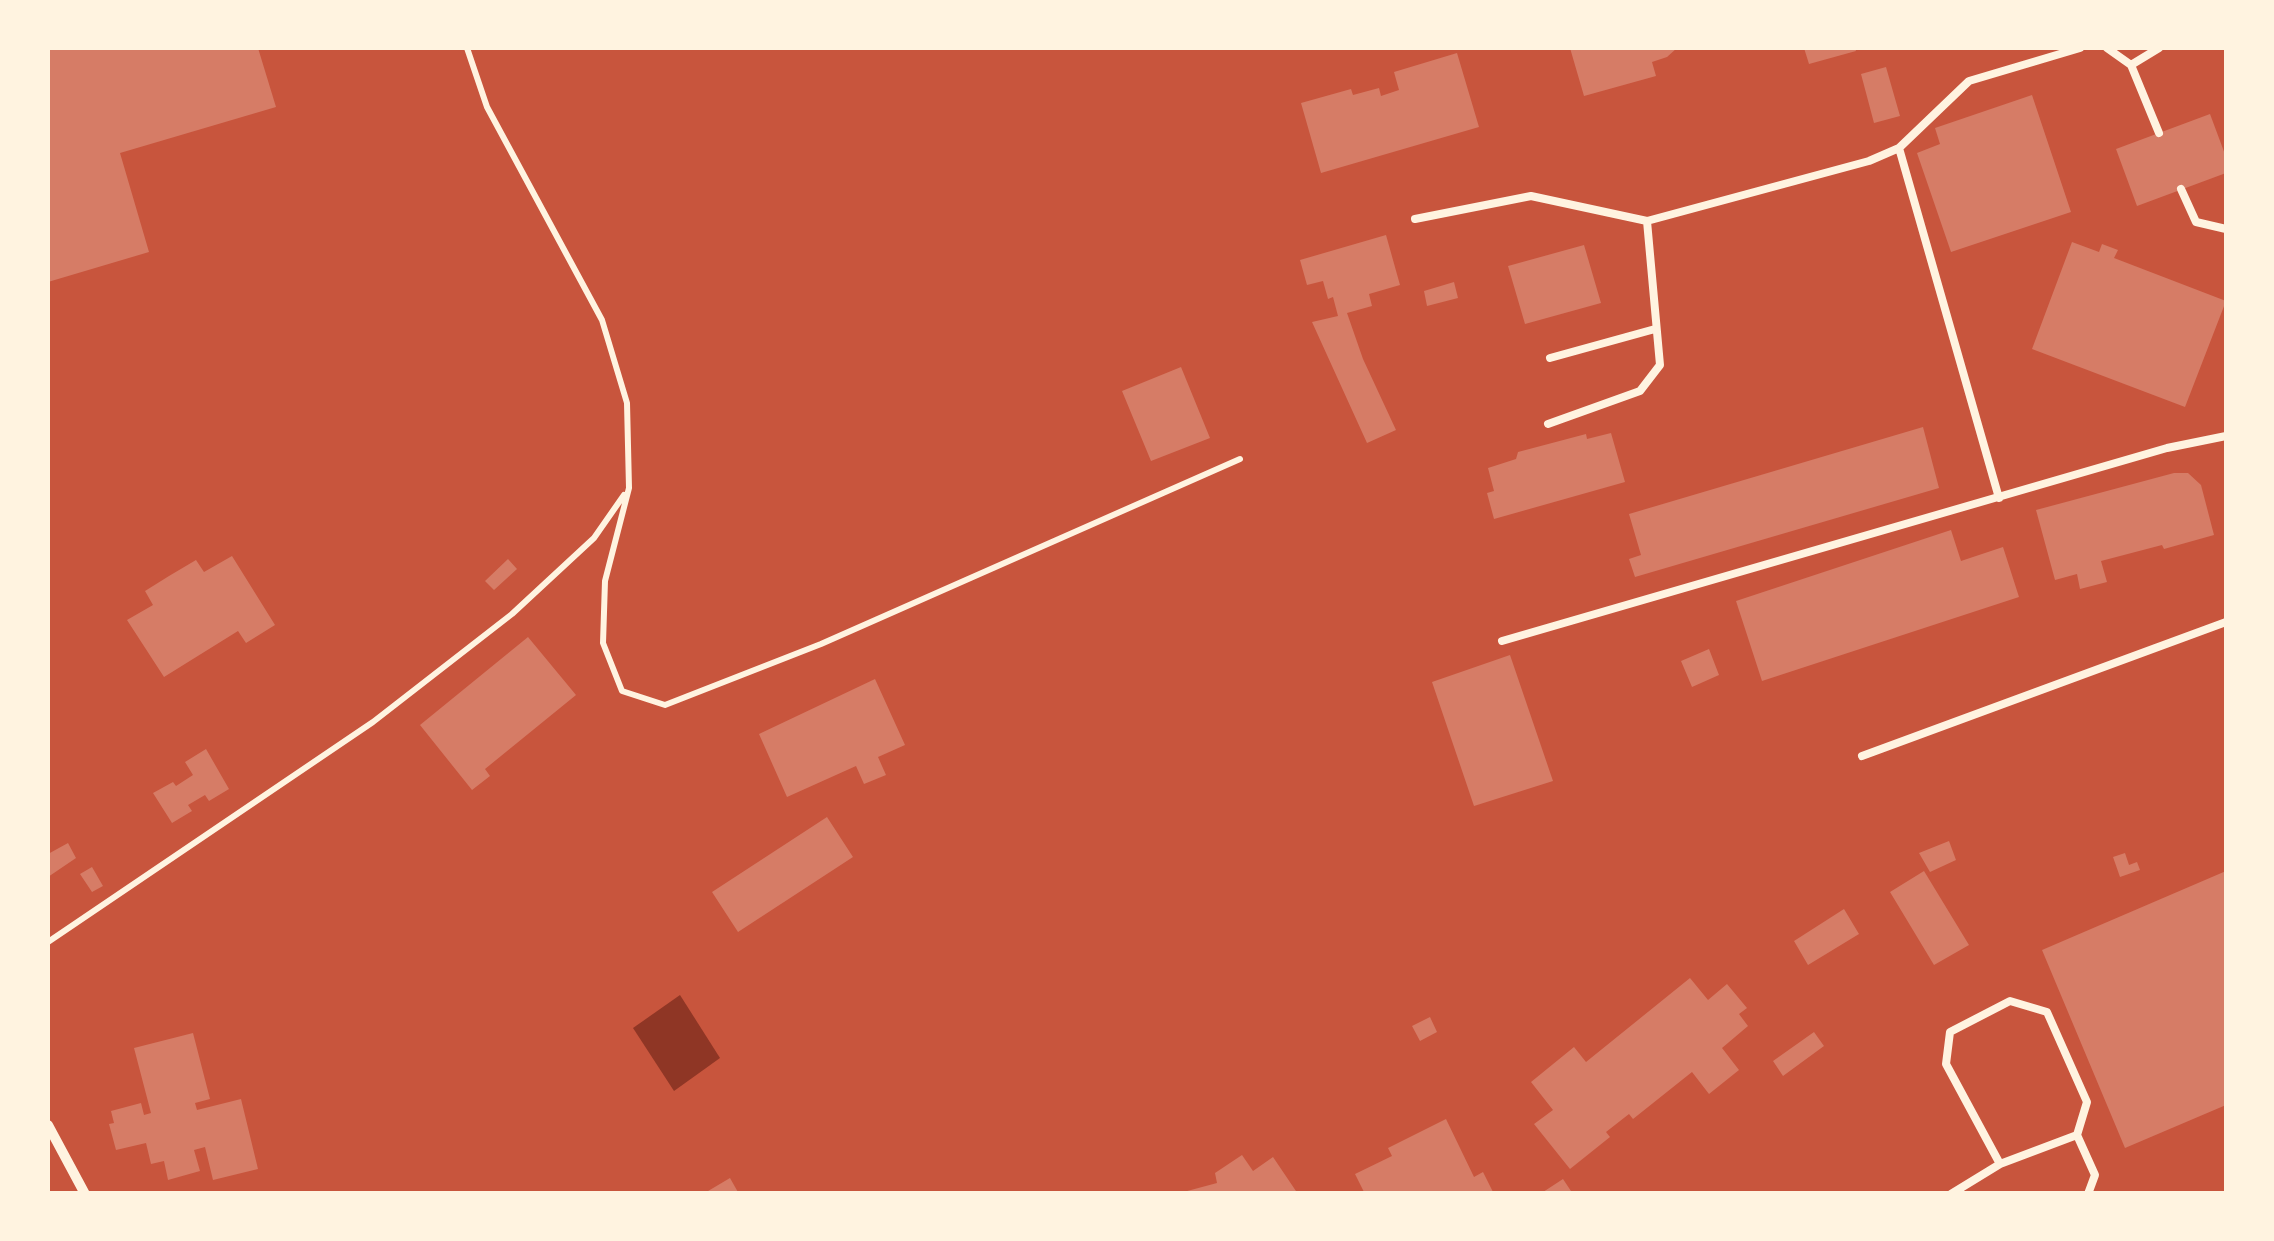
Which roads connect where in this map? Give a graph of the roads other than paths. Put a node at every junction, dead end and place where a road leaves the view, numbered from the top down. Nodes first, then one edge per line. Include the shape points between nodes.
1 (2080, 48) edge
2 (2108, 48) edge
3 (2158, 48) edge
4 (2131, 64) junction
5 (2158, 133) dead end
6 (1899, 148) junction
7 (2181, 189) dead end
8 (1415, 218) dead end
9 (1647, 221) junction
10 (2226, 229) edge
11 (1655, 329) junction
12 (1550, 358) dead end
13 (1548, 424) dead end
14 (2226, 436) edge
15 (1998, 498) junction
16 (2226, 622) edge
17 (1502, 641) dead end
18 (1862, 756) dead end
19 (48, 1125) edge
20 (2077, 1135) junction
21 (2000, 1164) junction
22 (84, 1194) edge
23 (1952, 1194) edge
24 (2088, 1194) edge

1 - 6 lane via 1968,82
2 - 4 lane
3 - 4 lane
4 - 5 lane
6 - 9 lane via 1869,162
6 - 15 lane
7 - 10 lane via 2196,222
8 - 9 lane via 1531,196
9 - 11 lane
11 - 12 lane
11 - 13 lane via 1660,364 1640,391
14 - 15 lane
15 - 17 lane
16 - 18 lane
19 - 22 street
20 - 21 lane
20 - 21 lane via 2087,1102 2047,1012 2010,1001 1950,1032 1946,1064
20 - 24 lane via 2095,1175
21 - 23 lane

